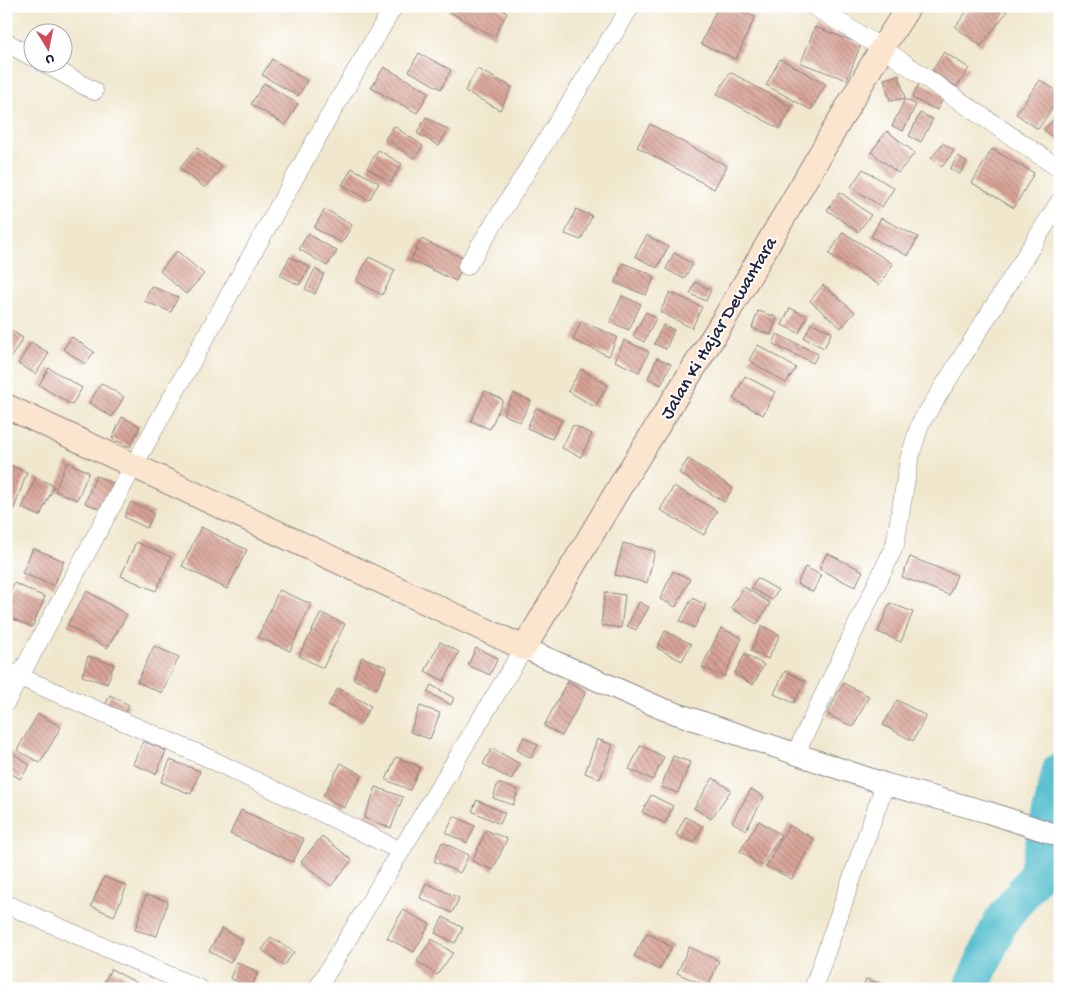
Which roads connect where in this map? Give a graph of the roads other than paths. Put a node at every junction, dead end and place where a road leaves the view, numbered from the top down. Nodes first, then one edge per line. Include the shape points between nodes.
1 (394, 6) edge
2 (632, 6) edge
3 (813, 6) edge
4 (909, 6) edge
5 (6, 42) edge
6 (882, 48) junction
7 (22, 51) edge
8 (59, 72) edge
9 (94, 92) dead end
10 (1060, 169) edge
11 (1060, 201) edge
12 (467, 266) dead end
13 (6, 406) edge
14 (134, 465) junction
15 (524, 648) junction
16 (13, 674) edge
17 (6, 702) edge
18 (795, 755) junction
19 (885, 784) junction
20 (1060, 836) edge
21 (401, 851) junction
22 (6, 904) edge
23 (200, 989) edge
24 (317, 989) edge
25 (813, 989) edge

1 - 14 street
2 - 12 street
3 - 6 street
4 - 6 main road, Jalan Ki Hajar Dewantara
5 - 7 street
6 - 10 street
6 - 15 main road, Jalan Ki Hajar Dewantara via 723,321
8 - 9 street
11 - 18 street via 920,424 909,460 895,545
13 - 14 main road
14 - 15 main road
14 - 16 street
15 - 18 street via 663,709
15 - 21 street
16 - 17 street
16 - 21 street via 206,757
18 - 19 street
19 - 20 street
19 - 25 street
21 - 24 street
22 - 23 street

